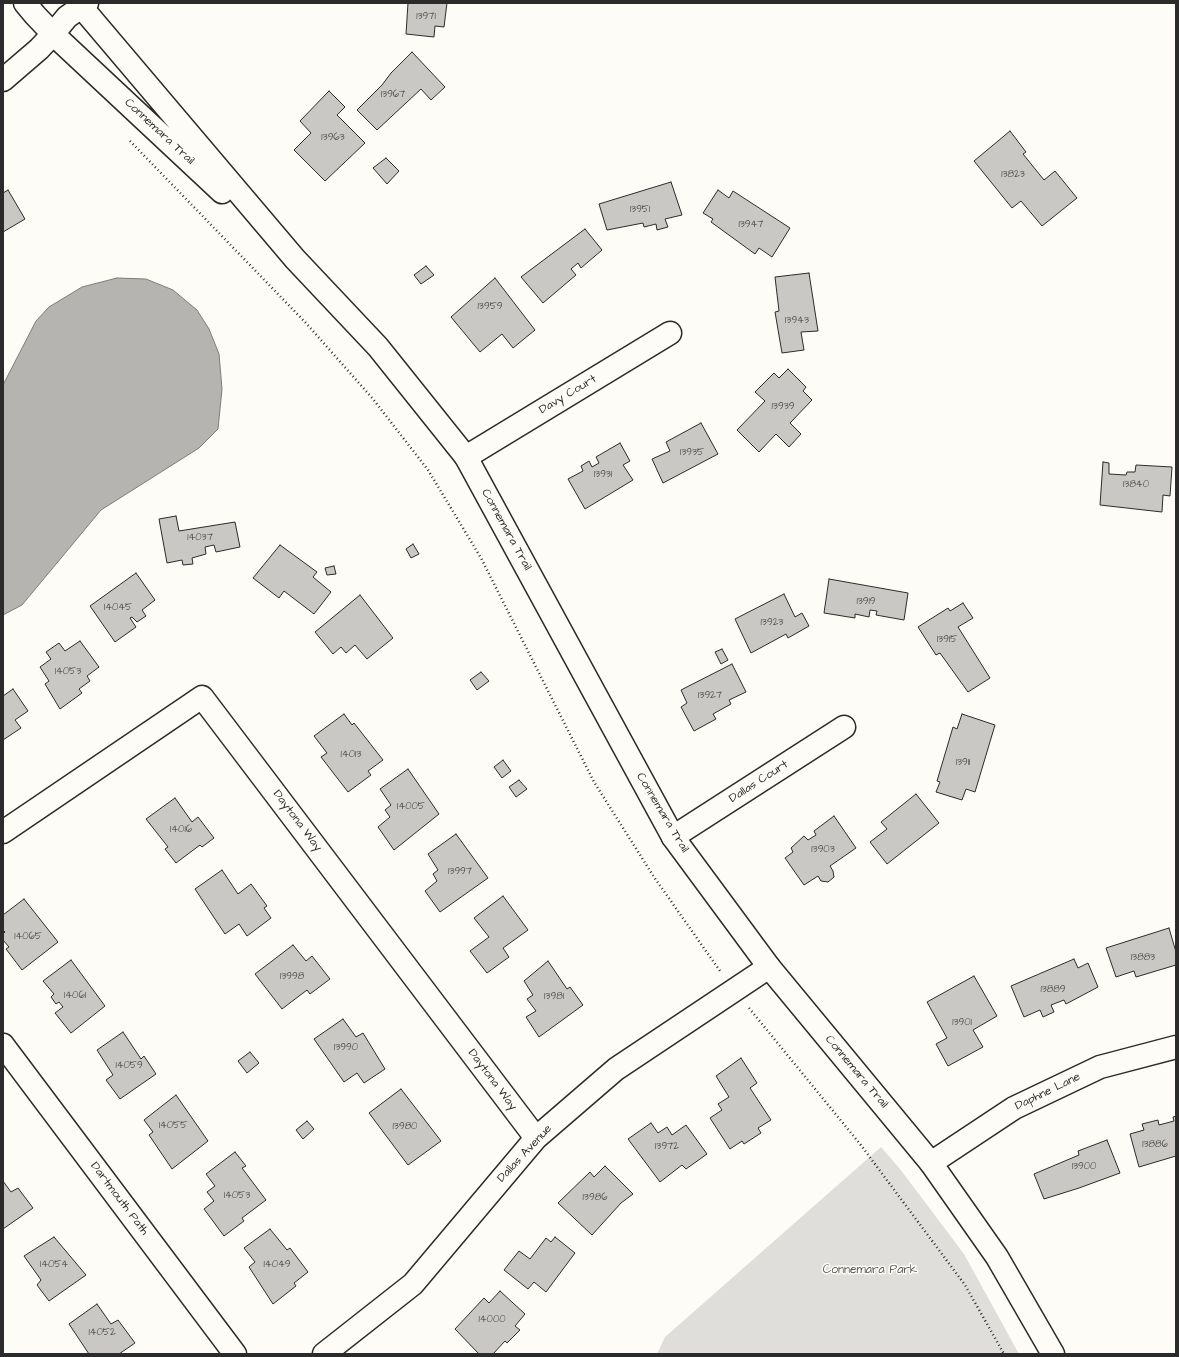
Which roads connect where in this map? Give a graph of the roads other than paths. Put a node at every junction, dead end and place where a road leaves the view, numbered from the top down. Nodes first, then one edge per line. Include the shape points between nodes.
1 (25, 3) edge
2 (78, 7) edge
3 (54, 34) junction
4 (3, 80) edge
5 (295, 259) junction
6 (670, 333) dead end
7 (466, 457) junction
8 (844, 728) dead end
9 (3, 832) edge
10 (673, 837) junction
11 (769, 967) junction
12 (3, 1045) edge
13 (1176, 1047) edge
14 (536, 1138) junction
15 (931, 1163) junction
16 (236, 1354) edge
17 (324, 1354) edge
18 (1053, 1354) edge

1 - 3 street, Connemara Trail
2 - 3 street
2 - 5 street, Connemara Trail
3 - 4 street
3 - 5 street, Connemara Trail
5 - 7 street, Connemara Trail via 378,347
6 - 7 street, Davy Court
7 - 10 street, Connemara Trail
8 - 10 street, Dallas Court
9 - 14 street, Daytona Way via 202,697
10 - 11 street, Connemara Trail
11 - 14 street, Dallas Avenue via 616,1069
11 - 15 street, Connemara Trail
12 - 16 street, Dartmouth Path
13 - 15 street, Daphne Lane via 1100,1067 1028,1101
14 - 17 street, Dallas Avenue via 413,1284
15 - 18 street, Connemara Trail via 997,1258

